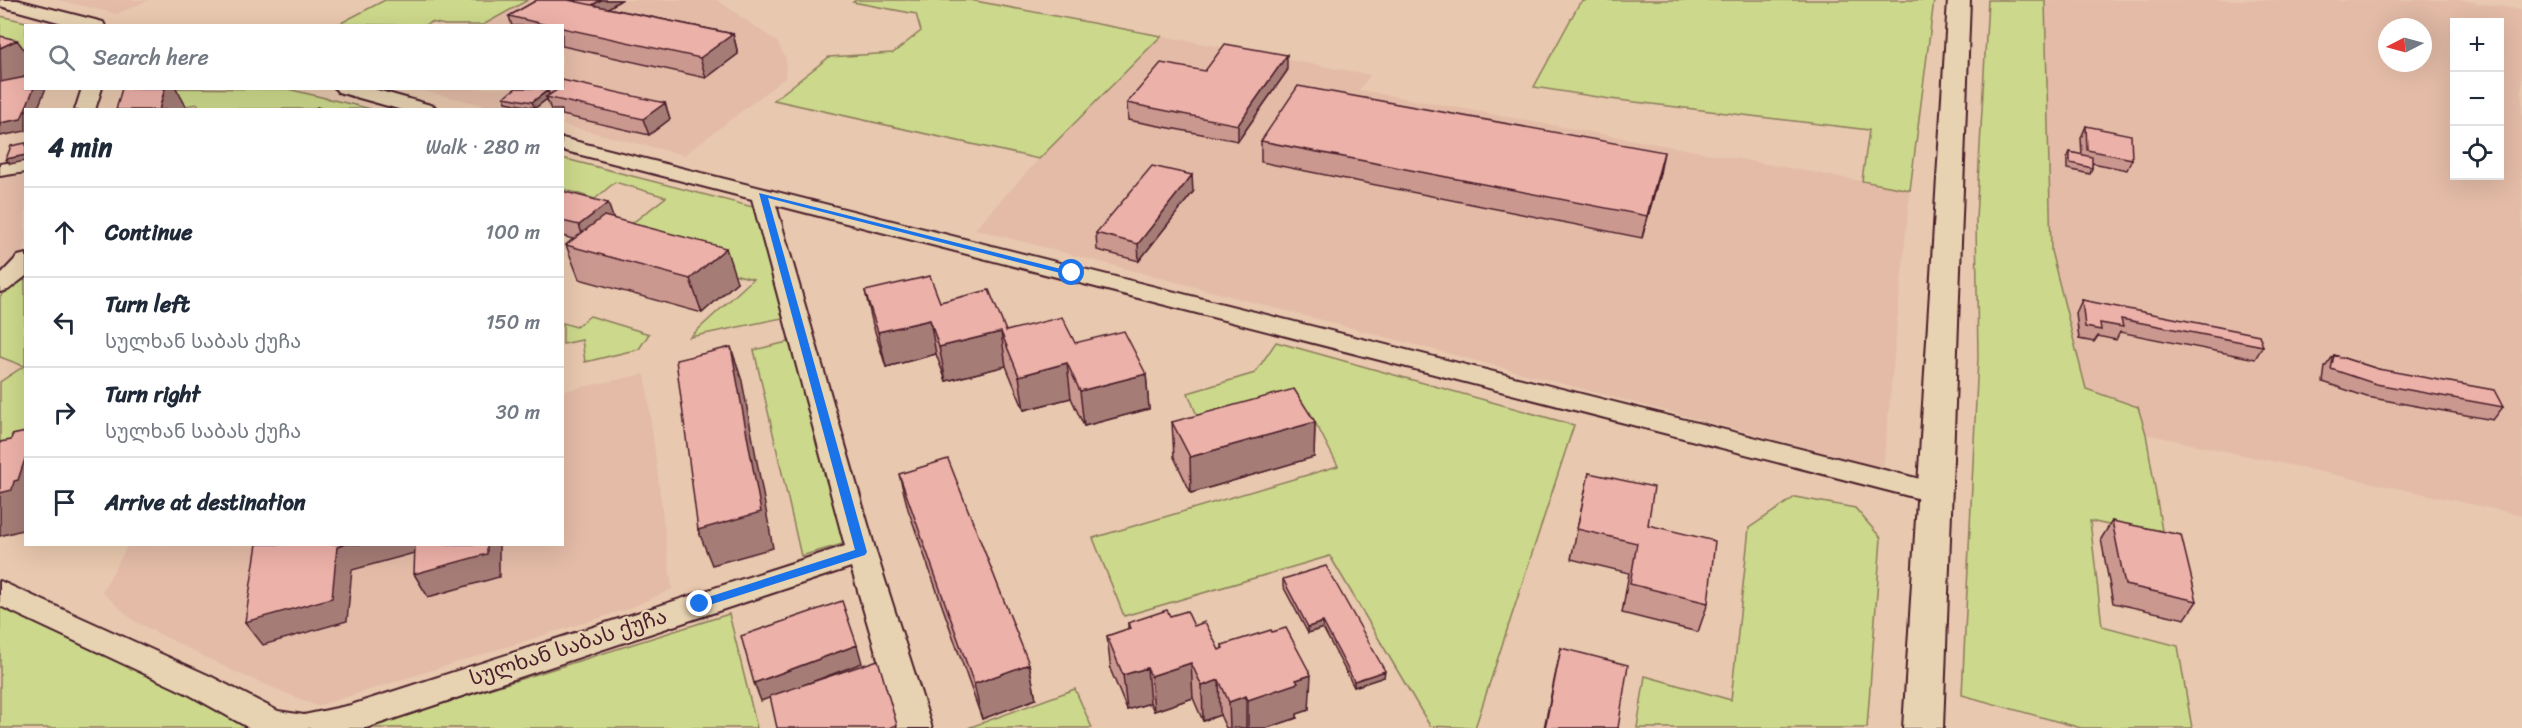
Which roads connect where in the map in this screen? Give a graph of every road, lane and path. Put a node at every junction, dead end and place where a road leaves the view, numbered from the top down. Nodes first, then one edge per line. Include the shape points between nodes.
1 (1959, 0) edge
2 (0, 1) edge
3 (88, 24) edge
4 (91, 90) edge
5 (352, 90) edge
6 (86, 108) edge
7 (420, 108) edge
8 (564, 145) edge
9 (24, 166) edge
10 (0, 170) edge
11 (762, 195) junction
12 (24, 263) edge
13 (0, 285) edge
14 (1936, 493) junction
15 (861, 552) junction
16 (0, 593) edge
17 (300, 728) edge
18 (308, 728) edge
19 (915, 728) edge
20 (1923, 728) edge

1 - 14 main road via 1948,161
2 - 3 street
4 - 6 street
5 - 7 street
8 - 11 street
9 - 10 street
11 - 14 street
11 - 15 street
12 - 13 street
14 - 20 main road
15 - 18 street, სულხან საბას ქუჩა via 351,719
15 - 19 street
16 - 17 street via 199,685 273,725

